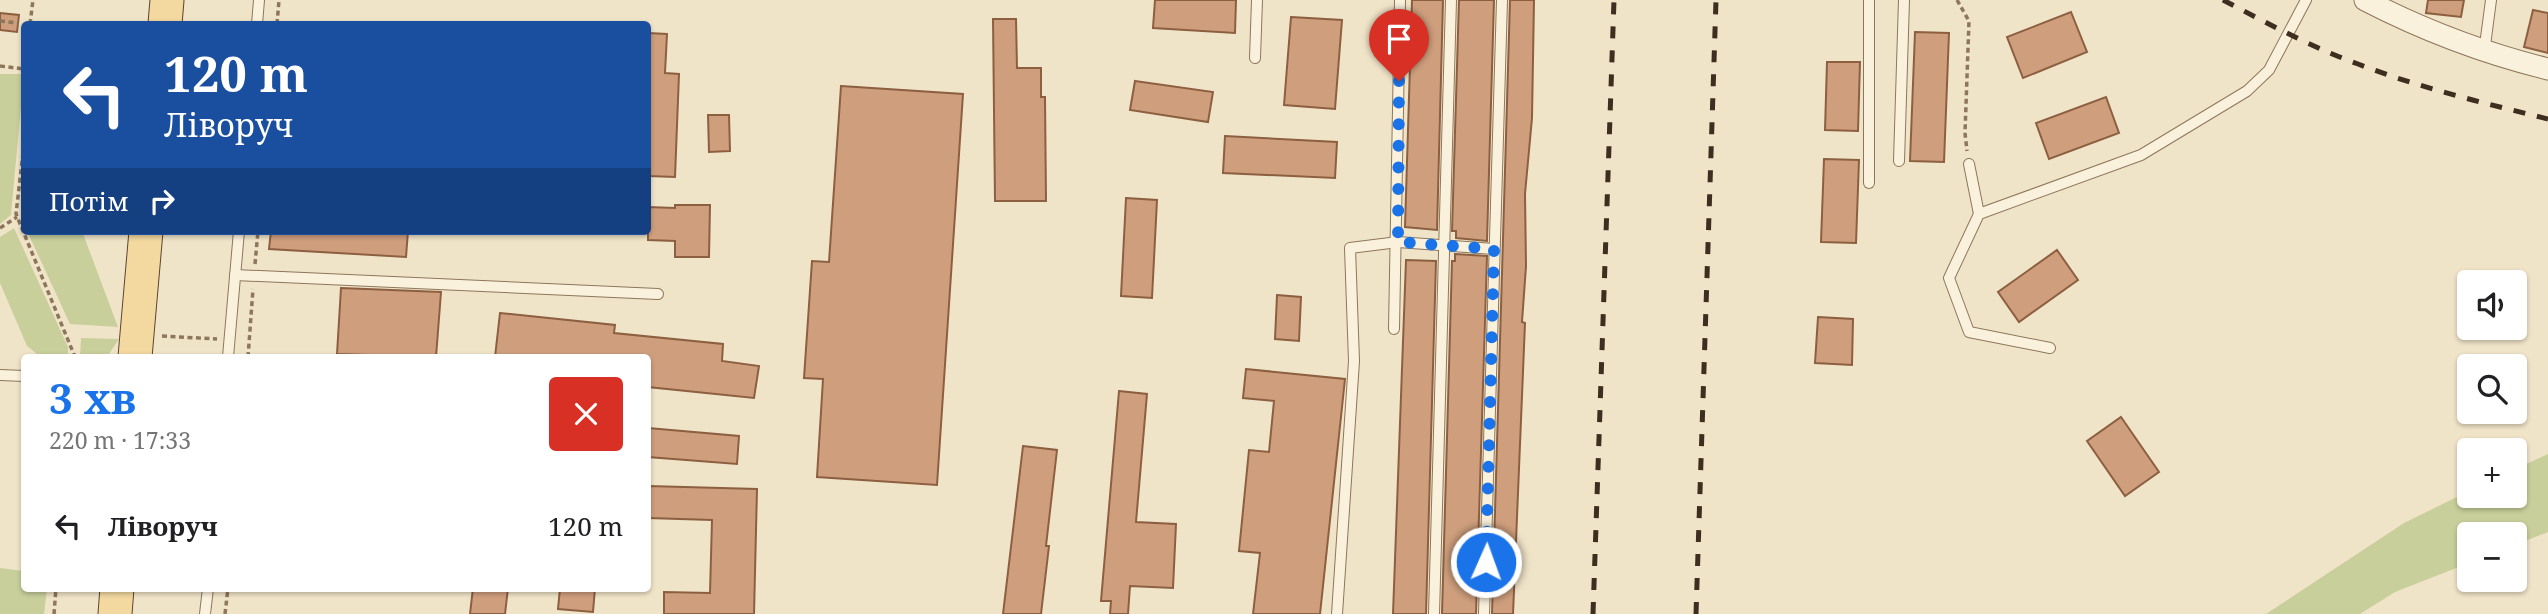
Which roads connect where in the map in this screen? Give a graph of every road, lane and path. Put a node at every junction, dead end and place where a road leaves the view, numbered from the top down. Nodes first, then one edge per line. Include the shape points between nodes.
1 (33, 0) edge
2 (167, 0) edge
3 (259, 0) edge
4 (279, 0) edge
5 (1257, 0) edge
6 (1400, 0) edge
7 (1451, 0) edge
8 (1502, 0) edge
9 (1869, 0) edge
10 (1904, 0) edge
11 (1957, 0) edge
12 (2306, 0) edge
13 (2365, 0) edge
14 (2491, 0) edge
15 (30, 21) edge
16 (165, 21) edge
17 (257, 21) edge
18 (277, 21) edge
19 (0, 22) edge
20 (18, 23) dead end
21 (2484, 53) junction
22 (1255, 58) dead end
23 (0, 66) edge
24 (21, 69) edge
25 (2548, 69) edge
26 (1899, 161) dead end
27 (1969, 164) joint
28 (21, 175) edge
29 (1869, 183) dead end
30 (1979, 214) junction
31 (17, 217) junction
32 (21, 227) edge
33 (0, 228) edge
34 (24, 235) edge
35 (146, 235) edge
36 (239, 235) edge
37 (258, 235) edge
38 (1398, 242) junction
39 (1443, 247) junction
40 (1494, 249) junction
41 (235, 275) junction
42 (254, 275) junction
43 (658, 294) dead end
44 (1394, 329) dead end
45 (230, 341) junction
46 (145, 346) edge
47 (2050, 348) dead end
48 (74, 354) edge
49 (228, 354) edge
50 (248, 354) edge
51 (0, 375) edge
52 (21, 376) edge
53 (56, 592) edge
54 (117, 592) edge
55 (208, 592) edge
56 (228, 592) edge
57 (54, 614) edge
58 (115, 614) edge
59 (205, 614) edge
60 (225, 614) edge
61 (1337, 614) edge
62 (1434, 614) edge
63 (1485, 614) edge

1 - 15 path
2 - 16 main road
3 - 17 lane
4 - 18 path
5 - 22 lane
6 - 38 lane
7 - 39 lane
8 - 40 lane
9 - 29 lane
10 - 26 lane
11 - 27 path via 1969,21 1965,133
12 - 30 lane via 2269,70 2247,91 2141,155
13 - 21 street
14 - 21 lane
19 - 20 path
21 - 25 street
23 - 24 path
27 - 30 lane
28 - 31 path
30 - 47 lane via 1949,278 1969,332
31 - 32 path
31 - 33 path
34 - 48 path
35 - 46 main road
36 - 41 lane
37 - 42 path
38 - 39 lane
38 - 44 lane
38 - 61 lane via 1350,248 1354,361
39 - 40 lane
39 - 62 lane
40 - 63 lane
41 - 42 lane
41 - 45 lane
42 - 43 lane
42 - 50 path
45 - 46 path
45 - 49 lane
51 - 52 lane
53 - 57 path
54 - 58 main road
55 - 59 lane
56 - 60 path

